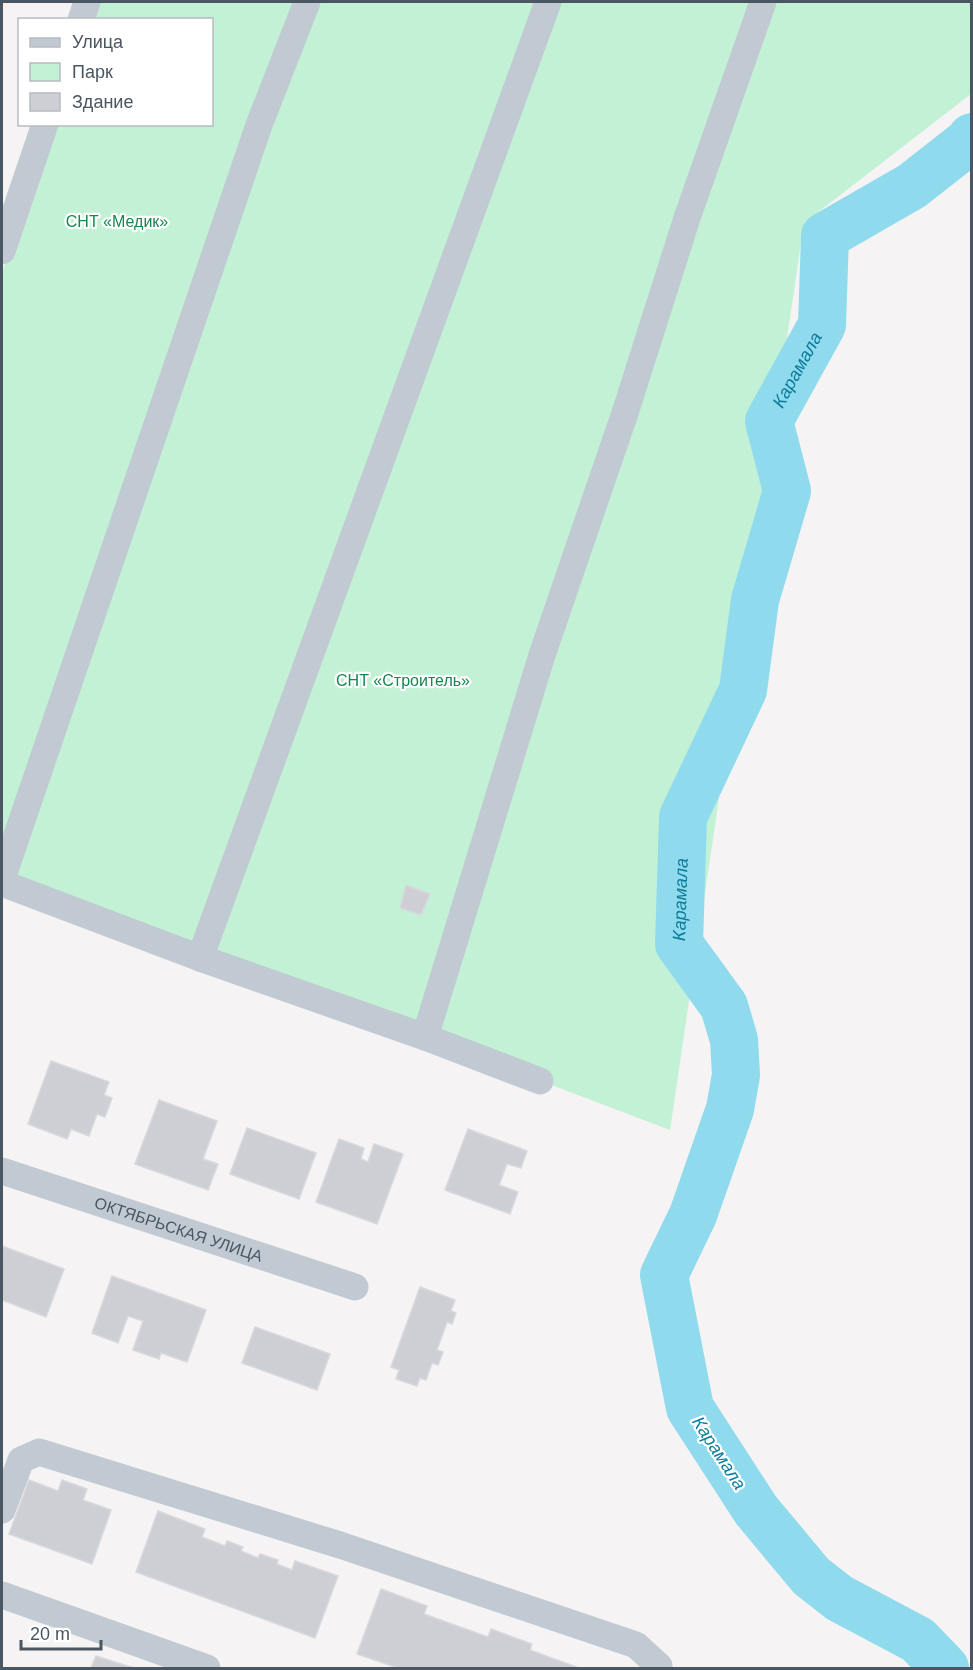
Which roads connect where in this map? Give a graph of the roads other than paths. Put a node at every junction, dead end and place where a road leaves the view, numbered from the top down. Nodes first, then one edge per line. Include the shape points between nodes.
1 (87, 2) edge
2 (307, 2) edge
3 (548, 2) edge
4 (763, 2) edge
5 (82, 18) edge
6 (44, 126) edge
7 (2, 251) edge
8 (2, 881) edge
9 (200, 958) junction
10 (425, 1037) junction
11 (540, 1081) dead end
12 (2, 1172) edge
13 (355, 1287) dead end
14 (2, 1510) edge
15 (2, 1595) edge
16 (207, 1668) edge
17 (659, 1668) edge

1 - 5 street
2 - 8 street via 259,125
3 - 9 street
4 - 10 street via 542,656
6 - 7 street
8 - 9 street
9 - 10 street
10 - 11 street
12 - 13 street, ОКТЯБРЬСКАЯ УЛИЦА
14 - 17 street via 21,1460 39,1452 340,1545 636,1645
15 - 16 street

